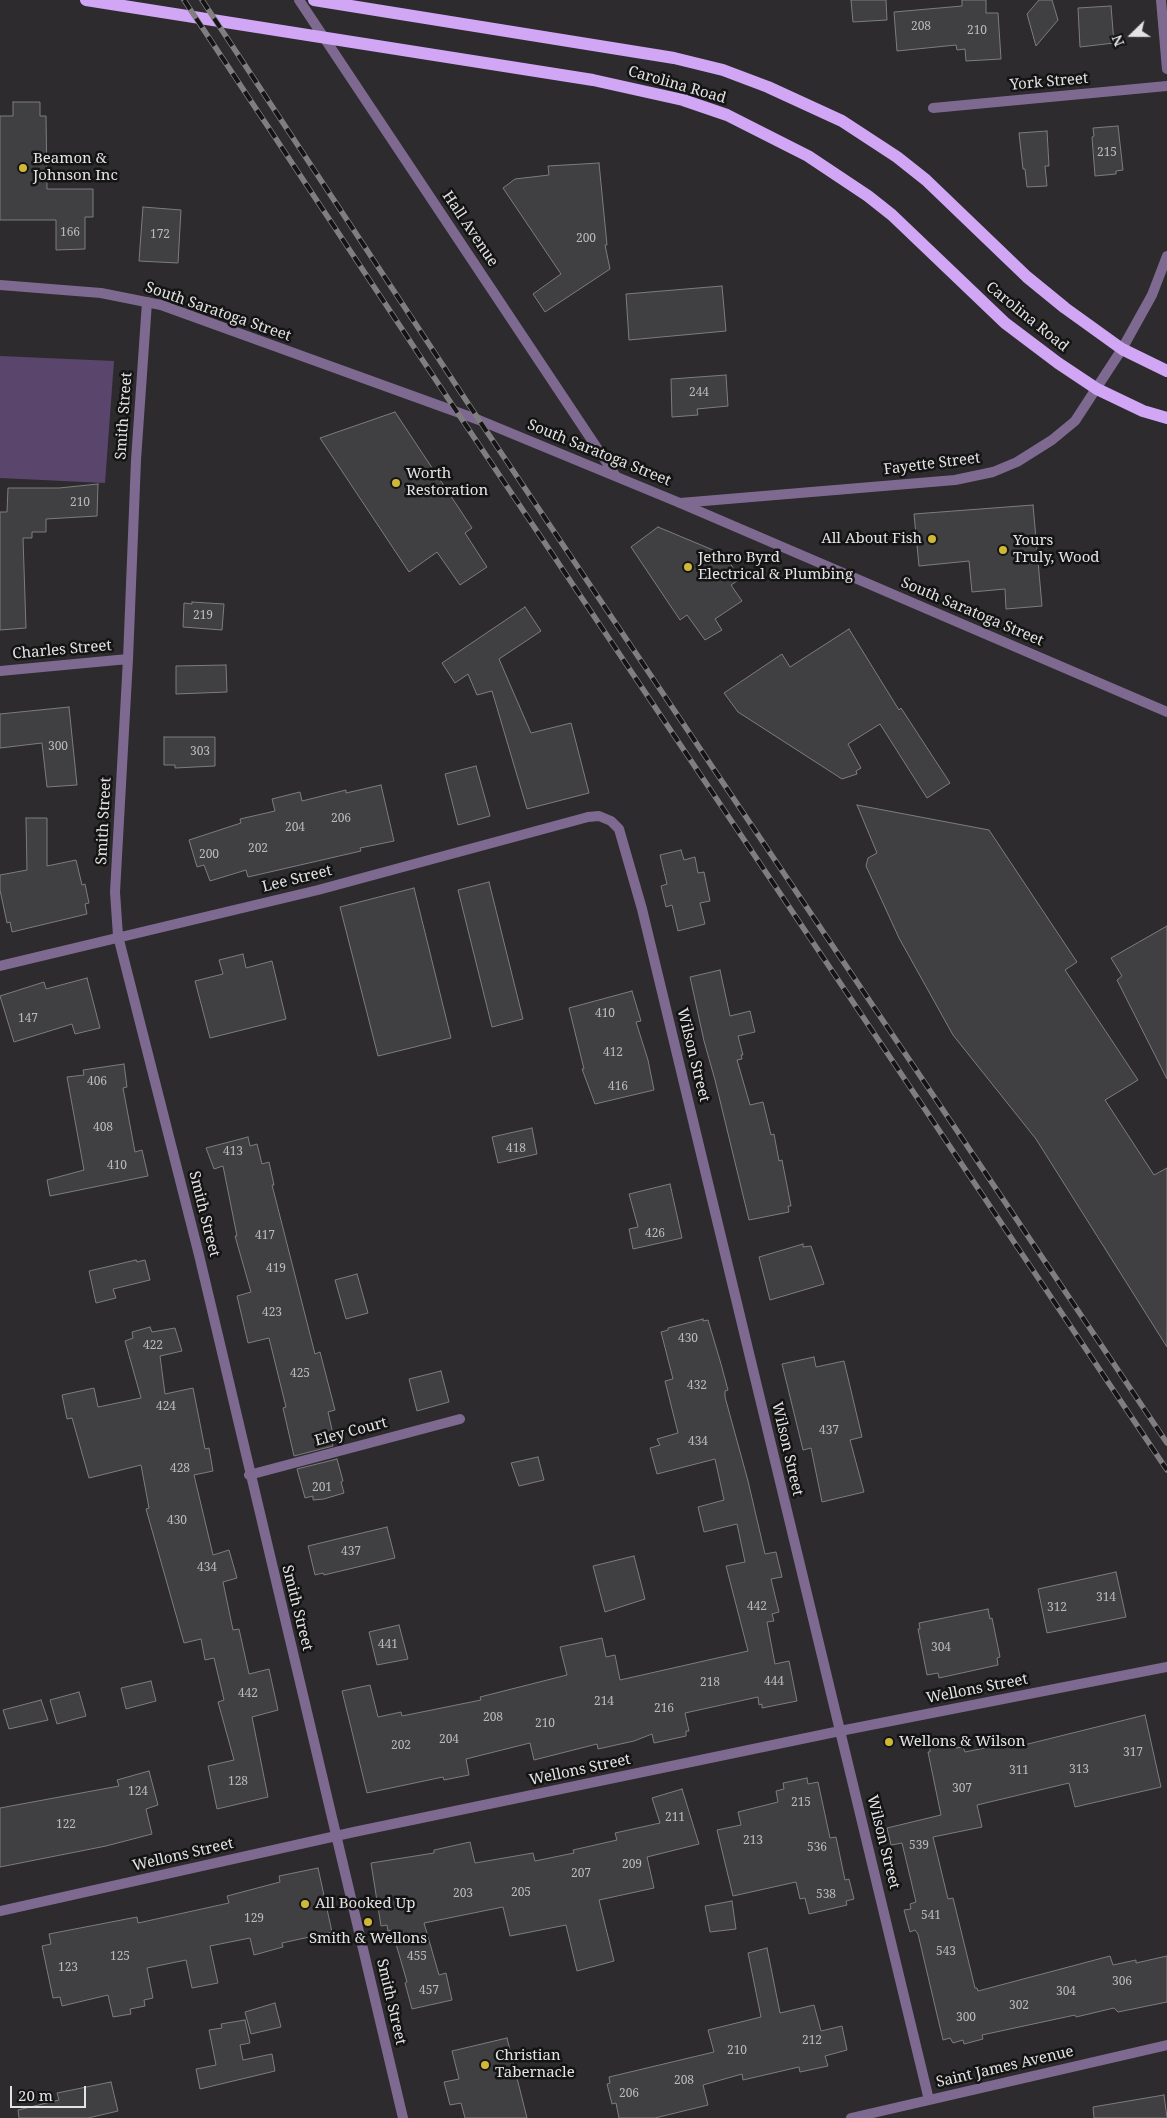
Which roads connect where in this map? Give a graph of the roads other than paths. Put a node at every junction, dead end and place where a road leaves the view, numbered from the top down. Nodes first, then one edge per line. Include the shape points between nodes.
1 (86, 0) edge
2 (299, 0) edge
3 (314, 0) edge
4 (1161, 0) edge
5 (1167, 69) edge
6 (1167, 86) edge
7 (933, 108) dead end
8 (1167, 256) edge
9 (0, 285) edge
10 (147, 302) junction
11 (1122, 350) junction
12 (1167, 371) edge
13 (1096, 389) junction
14 (1167, 418) edge
15 (615, 475) junction
16 (680, 503) junction
17 (128, 658) junction
18 (0, 671) edge
19 (1167, 712) edge
20 (599, 816) joint
21 (118, 936) junction
22 (0, 966) edge
23 (460, 1419) dead end
24 (249, 1475) junction
25 (1167, 1666) edge
26 (840, 1731) junction
27 (337, 1836) junction
28 (0, 1911) edge
29 (1167, 2045) edge
30 (929, 2100) junction
31 (403, 2118) edge
32 (851, 2118) edge

1 - 13 main road, Carolina Road via 593,80 683,100 727,115 808,156 874,201 1005,323
2 - 15 street, Hall Avenue
3 - 11 main road, Carolina Road via 674,58 723,70 809,104 897,157 926,180 1027,277
4 - 5 street
6 - 7 street, York Street
8 - 11 street, Fayette Street via 1152,295
9 - 10 street, South Saratoga Street via 100,292
10 - 15 street, South Saratoga Street via 471,418
10 - 17 street, Smith Street via 136,460
11 - 12 main road, Carolina Road
11 - 13 street, Fayette Street
13 - 14 main road, Carolina Road via 1143,411
13 - 16 street, Fayette Street via 1075,421 1052,440 1017,462 993,472 956,480
15 - 16 street, South Saratoga Street
16 - 19 street, South Saratoga Street
17 - 18 street, Charles Street
17 - 21 street, Smith Street via 115,892
20 - 21 street, Lee Street via 318,890
20 - 26 street, Wilson Street via 619,829 642,909
21 - 22 street, Lee Street
21 - 24 street, Smith Street via 199,1255
23 - 24 street, Eley Court
24 - 27 street, Smith Street
25 - 26 street, Wellons Street
26 - 27 street, Wellons Street
26 - 30 street, Wilson Street
27 - 28 street, Wellons Street
27 - 31 street, Smith Street
29 - 30 street, Saint James Avenue
30 - 32 street, Saint James Avenue

